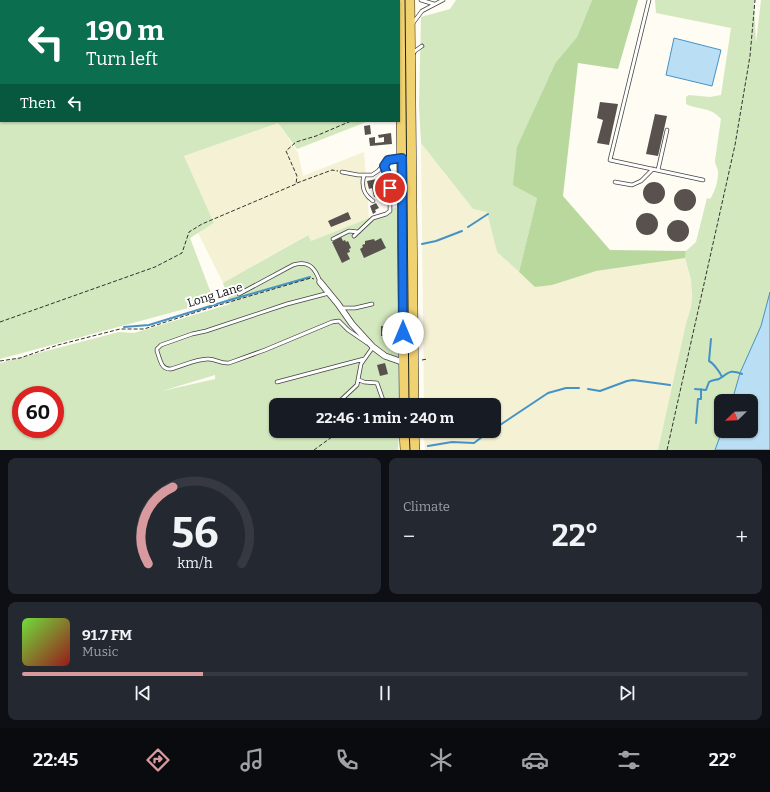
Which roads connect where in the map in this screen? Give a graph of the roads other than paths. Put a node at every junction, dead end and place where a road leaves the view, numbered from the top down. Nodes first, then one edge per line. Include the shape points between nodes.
1 (400, 0) edge
2 (410, 0) edge
3 (421, 0) edge
4 (443, 0) edge
5 (649, 0) edge
6 (435, 4) junction
7 (410, 26) junction
8 (422, 46) dead end
9 (410, 60) junction
10 (667, 130) dead end
11 (402, 158) junction
12 (384, 166) junction
13 (653, 169) junction
14 (658, 170) junction
15 (342, 172) road end
16 (364, 176) junction
17 (703, 180) dead end
18 (615, 182) dead end
19 (373, 201) dead end
20 (358, 232) junction
21 (354, 236) dead end
22 (333, 239) dead end
23 (320, 282) joint
24 (329, 293) junction
25 (239, 294) dead end
26 (372, 304) dead end
27 (341, 308) junction
28 (373, 347) junction
29 (364, 359) junction
30 (403, 363) junction
31 (414, 363) junction
32 (359, 380) junction
33 (277, 382) dead end
34 (343, 398) edge
35 (382, 398) edge
36 (404, 398) edge
37 (414, 398) edge
38 (404, 438) edge
39 (414, 438) edge
40 (404, 450) edge
41 (415, 450) edge

1 - 11 main road
2 - 7 main road
3 - 6 lane
4 - 6 lane
5 - 13 lane via 610,160
6 - 7 lane via 422,11
7 - 9 main road
8 - 9 lane via 415,51
9 - 31 main road
10 - 14 lane
11 - 12 lane via 388,160
11 - 30 main road
12 - 16 lane via 372,175
12 - 20 lane via 390,184 390,211 373,218
13 - 14 lane
13 - 18 lane via 641,181 632,185
14 - 17 lane
15 - 16 lane
16 - 19 lane via 362,187
20 - 21 lane
20 - 22 lane via 349,231
23 - 24 street
23 - 25 lane via 309,265 302,262
24 - 27 street
24 - 28 lane via 162,345 157,351 163,367 168,370 208,359 224,364 230,363 339,321
26 - 27 lane
27 - 28 street
28 - 29 lane
28 - 30 street via 385,356
29 - 32 lane
29 - 33 lane
30 - 31 street
30 - 36 main road
31 - 37 main road
32 - 34 lane
32 - 35 lane via 377,383
38 - 40 main road
39 - 41 main road

